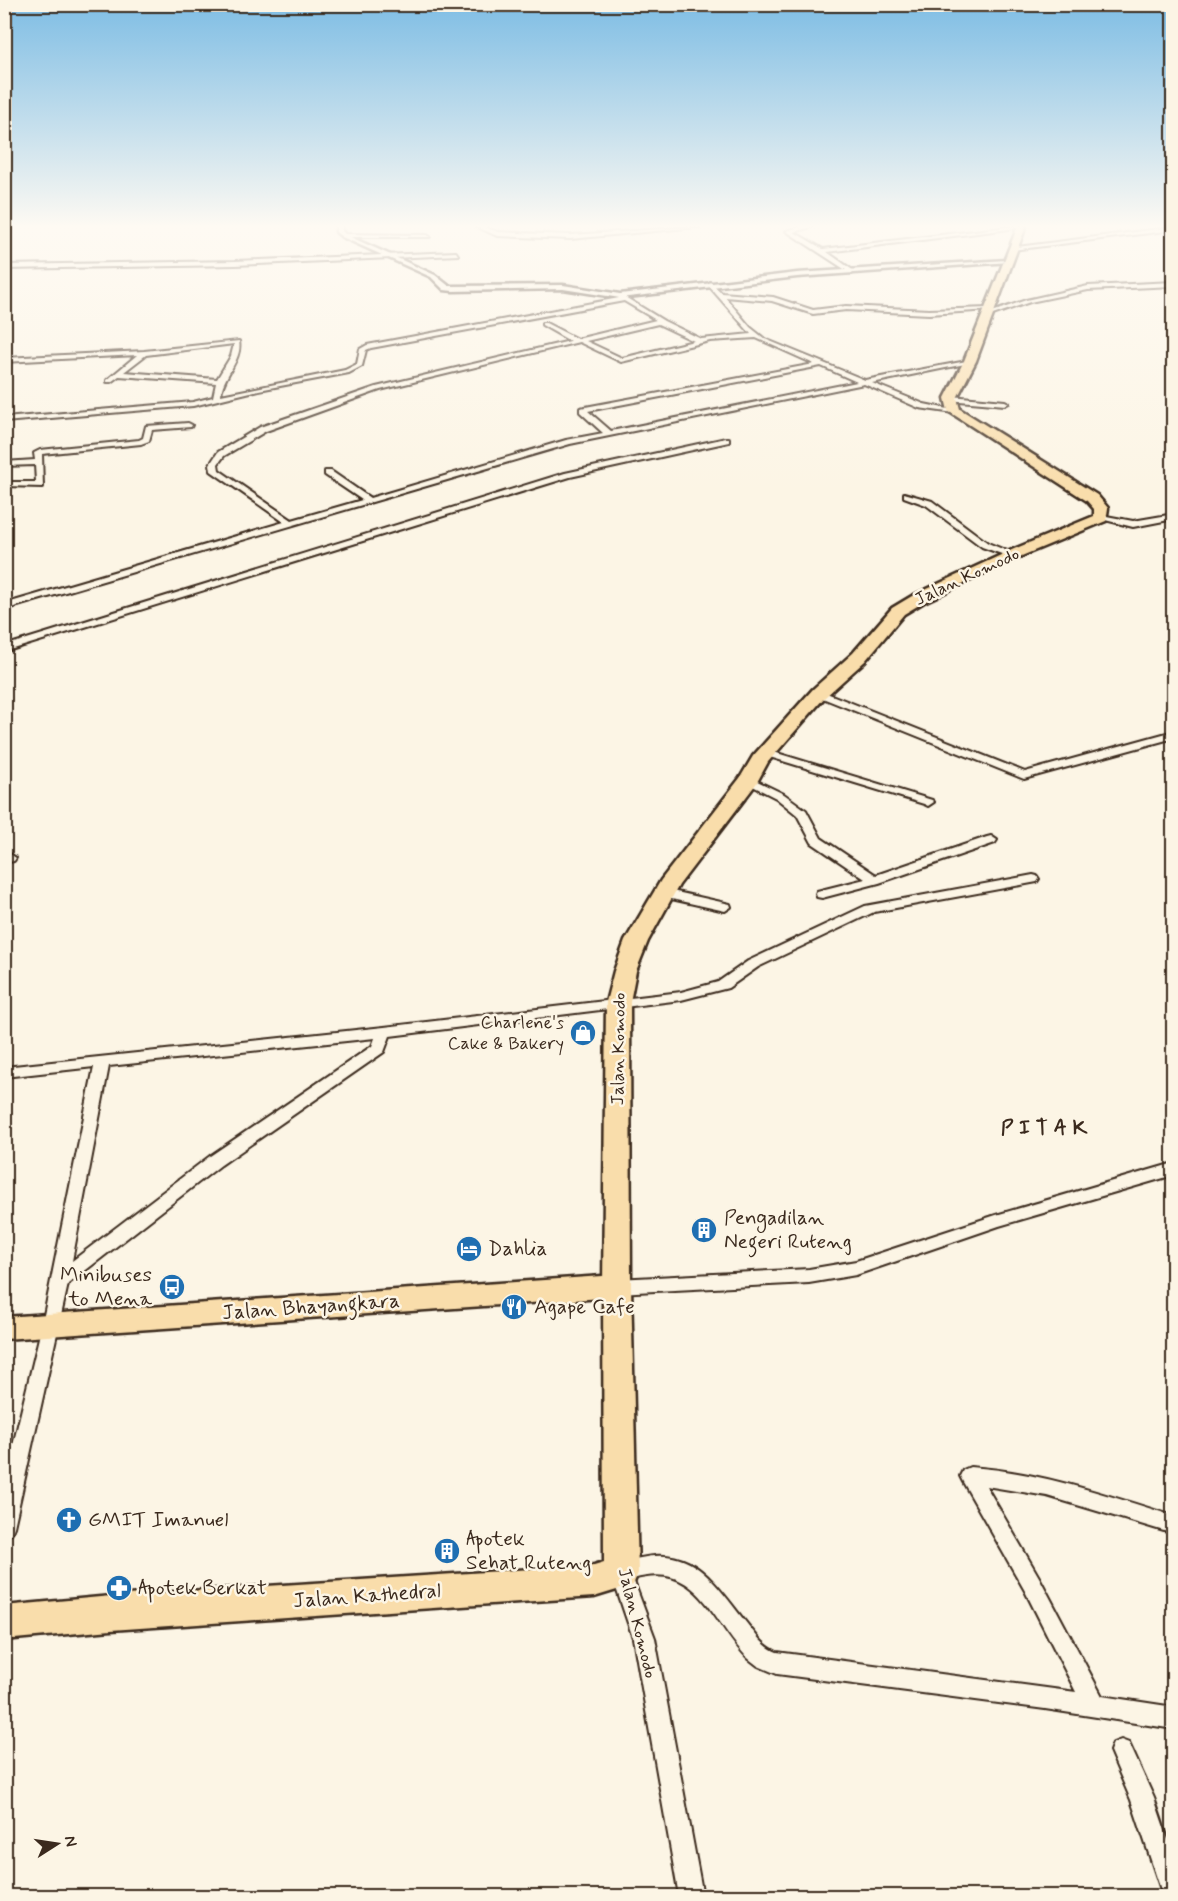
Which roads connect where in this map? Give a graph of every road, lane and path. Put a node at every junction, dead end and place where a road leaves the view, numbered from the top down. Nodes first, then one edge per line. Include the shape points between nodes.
1 (534, 315) edge
2 (648, 315) edge
3 (738, 315) edge
4 (986, 315) edge
5 (660, 322) junction
6 (544, 324) dead end
7 (756, 336) junction
8 (578, 341) junction
9 (700, 341) junction
10 (144, 353) junction
11 (4, 360) edge
12 (970, 361) junction
13 (823, 364) junction
14 (119, 374) junction
15 (109, 381) dead end
16 (863, 381) junction
17 (218, 390) junction
18 (951, 398) junction
19 (1005, 403) dead end
20 (954, 411) junction
21 (4, 420) edge
22 (188, 425) dead end
23 (609, 434) junction
24 (726, 440) dead end
25 (39, 462) junction
26 (4, 464) edge
27 (328, 473) dead end
28 (4, 484) edge
29 (907, 495) dead end
30 (369, 501) junction
31 (1173, 516) edge
32 (1101, 518) junction
33 (292, 524) junction
34 (1013, 555) junction
35 (4, 607) edge
36 (4, 649) edge
37 (819, 693) junction
38 (1173, 734) edge
39 (767, 753) junction
40 (749, 780) junction
41 (928, 802) dead end
42 (991, 840) dead end
43 (1033, 879) dead end
44 (875, 880) junction
45 (663, 892) junction
46 (822, 894) dead end
47 (725, 907) dead end
48 (618, 1002) junction
49 (384, 1032) junction
50 (103, 1061) junction
51 (4, 1072) edge
52 (1173, 1169) edge
53 (59, 1281) junction
54 (617, 1286) junction
55 (51, 1325) junction
56 (4, 1328) edge
57 (11, 1471) edge
58 (1173, 1525) edge
59 (4, 1527) edge
60 (621, 1573) junction
61 (4, 1623) edge
62 (1095, 1706) junction
63 (1173, 1718) edge
64 (1121, 1751) dead end
65 (1173, 1894) edge
66 (691, 1896) edge

1 - 17 street via 369,346 363,349 360,365 347,372
2 - 5 street
3 - 7 street
4 - 12 highway
5 - 8 street
5 - 9 street
6 - 8 street
7 - 9 street
7 - 13 street
8 - 9 street via 621,360
8 - 33 street via 367,392 271,426 221,454 214,464 215,471
10 - 11 street
10 - 14 street
10 - 17 street via 238,342
12 - 16 street
12 - 18 highway
13 - 16 street
13 - 23 street via 583,410
14 - 15 street
14 - 17 street
16 - 20 street via 922,406
16 - 23 street
17 - 21 street via 186,405
18 - 19 street
18 - 20 highway
20 - 32 highway via 1099,504
22 - 25 street via 149,428 141,442 40,452
23 - 30 street via 569,442
24 - 36 street via 568,475
25 - 26 street
25 - 28 street via 40,485
27 - 30 street
29 - 34 street via 929,503 985,545
30 - 33 street
31 - 32 street via 1133,524
32 - 34 highway, Jalan Komodo
33 - 35 street
34 - 37 highway, Jalan Komodo via 898,611 859,657
37 - 38 street via 1024,776
37 - 39 highway, Jalan Komodo
39 - 40 highway, Jalan Komodo
39 - 41 street
40 - 44 street via 802,813 816,840
40 - 45 highway, Jalan Komodo
42 - 44 street
43 - 48 street via 870,909 753,964 723,985 657,1000
44 - 46 street
45 - 47 street
45 - 48 highway, Jalan Komodo via 633,948 621,978
48 - 49 street
48 - 54 highway, Jalan Komodo
49 - 50 street
49 - 53 street via 379,1049 142,1213
50 - 51 street
50 - 53 street
52 - 54 street via 996,1221 856,1268 809,1276
53 - 55 street
54 - 55 main road, Jalan Bhayangkara
54 - 60 highway, Jalan Komodo
55 - 56 main road, Jalan Bhayangkara
55 - 57 street
57 - 59 street
58 - 62 street via 1027,1482 970,1476
60 - 61 highway, Jalan Kathedral via 594,1581
60 - 62 street via 644,1564 685,1568 698,1578 753,1648 764,1659 777,1663
60 - 66 street, Jalan Komodo via 644,1638
62 - 63 street
64 - 65 street via 1142,1798

